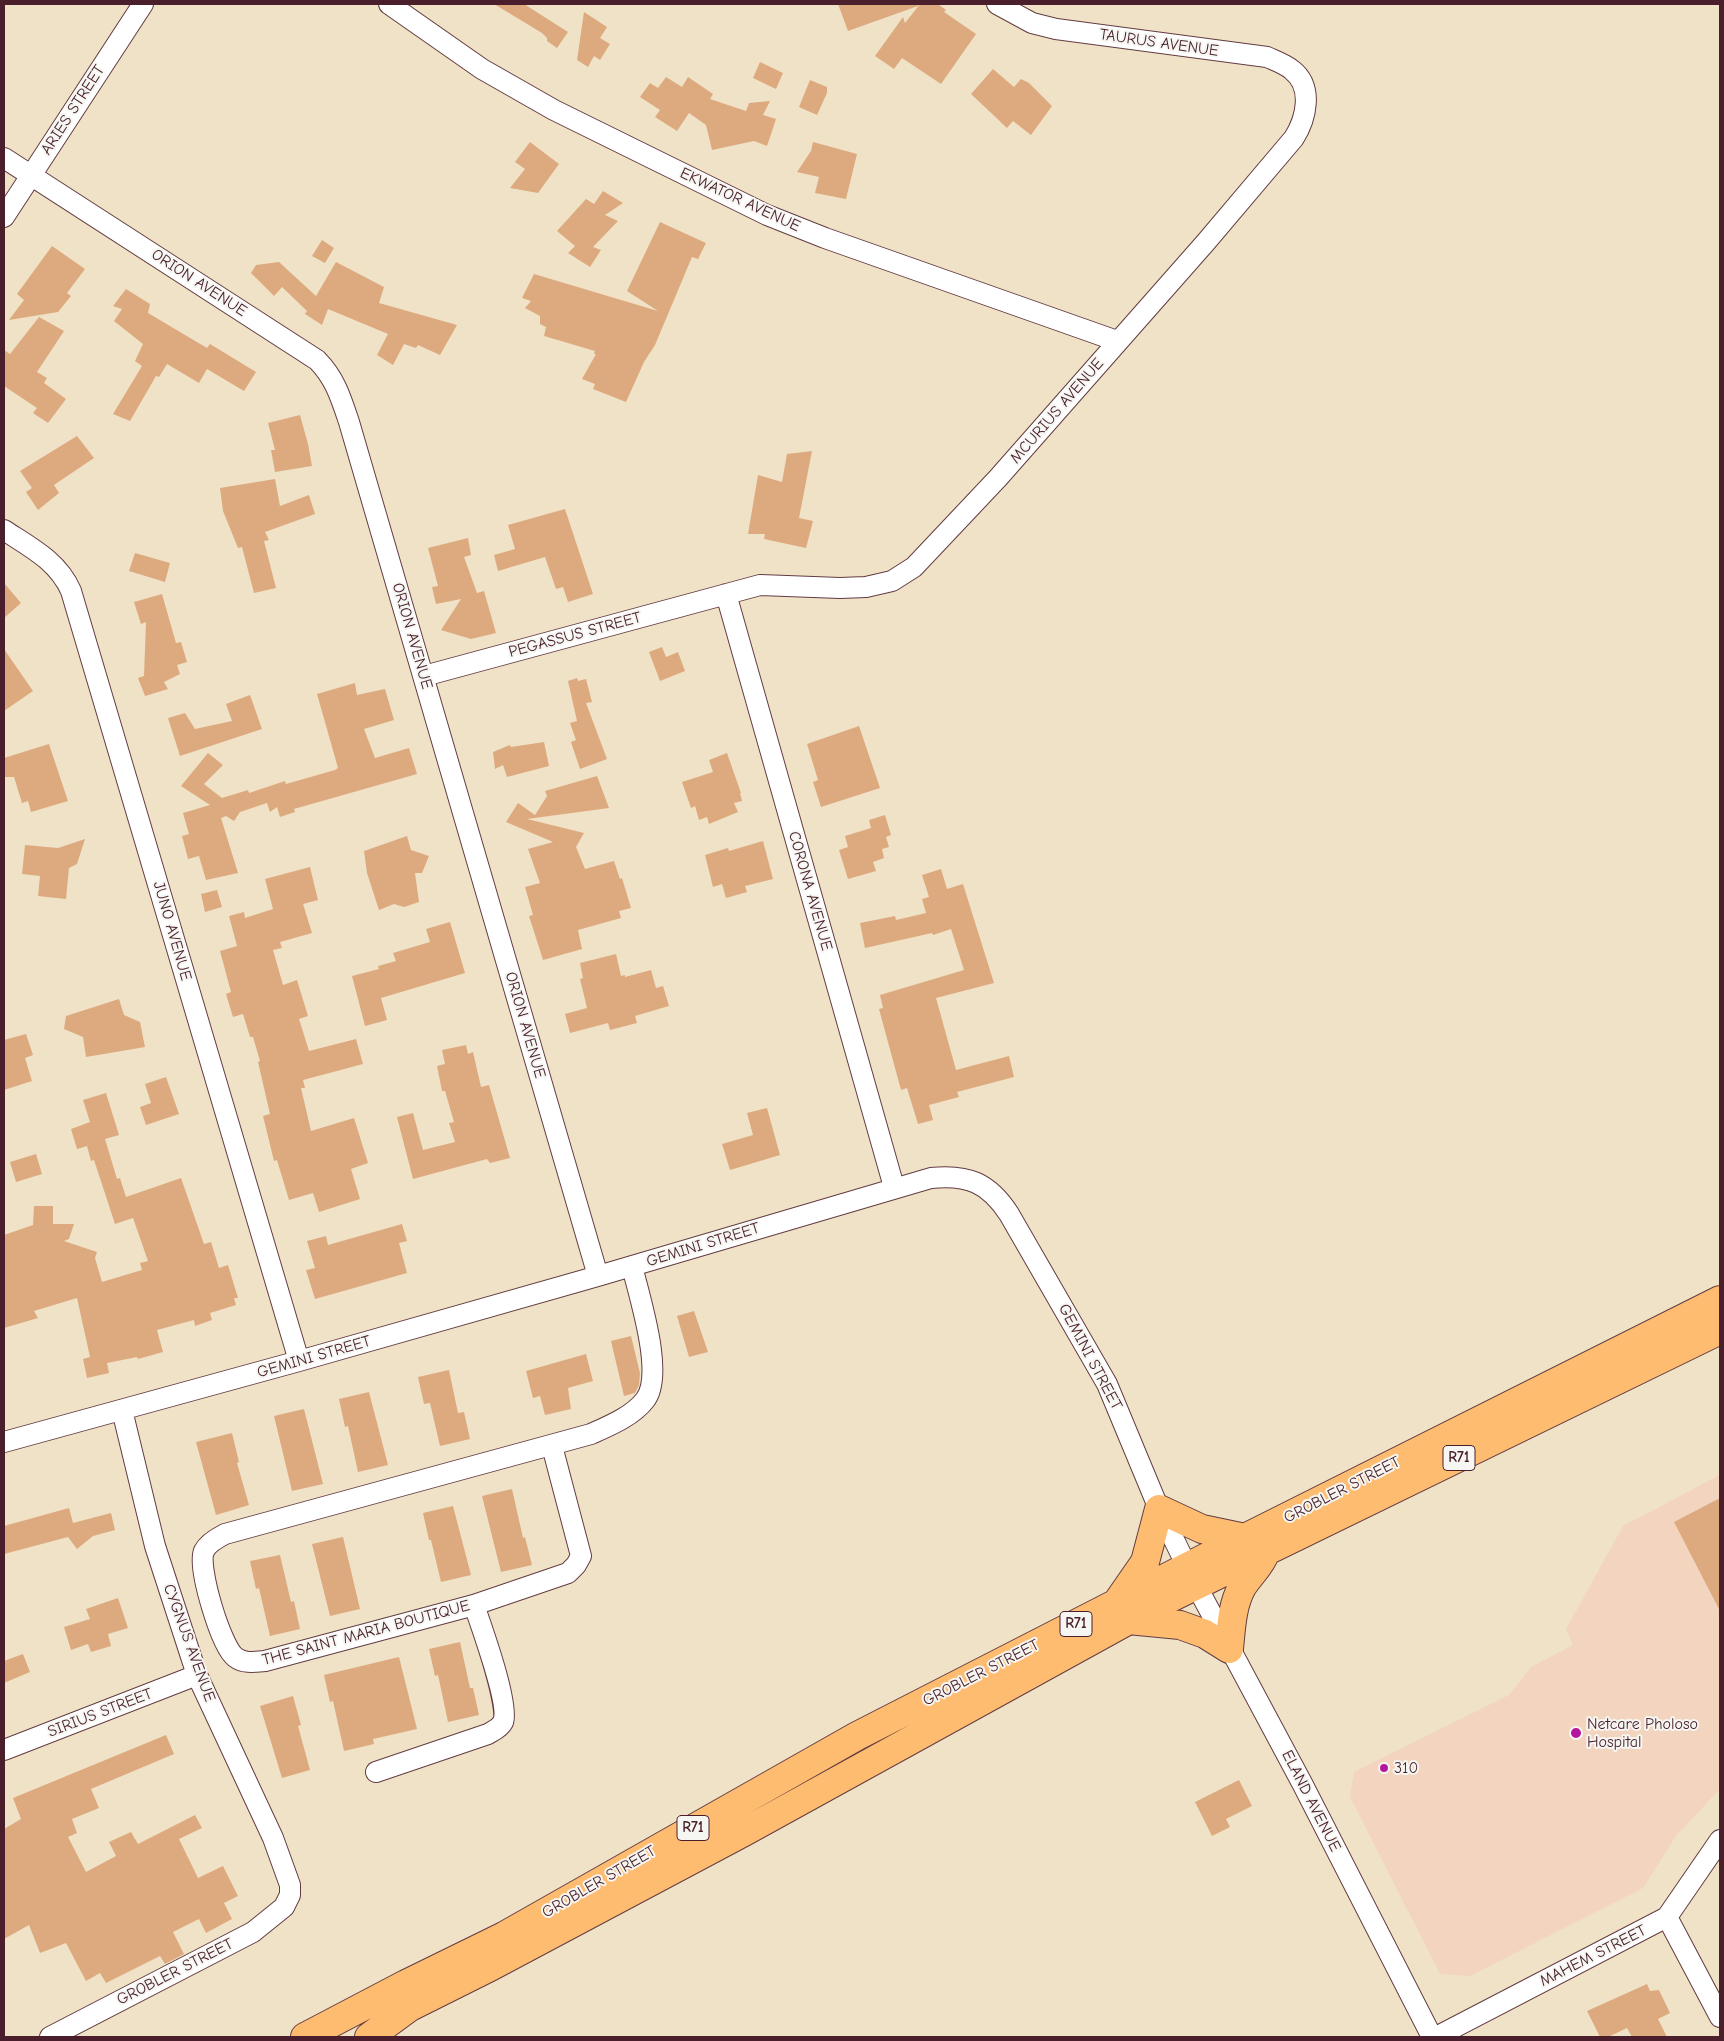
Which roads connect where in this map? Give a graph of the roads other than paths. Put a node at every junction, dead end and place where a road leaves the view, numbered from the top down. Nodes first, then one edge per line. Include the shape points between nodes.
1 (143, 4) edge
2 (389, 4) edge
3 (997, 4) edge
4 (1306, 97) joint
5 (4, 158) edge
6 (30, 175) junction
7 (4, 217) edge
8 (1117, 342) junction
9 (4, 530) edge
10 (726, 594) junction
11 (424, 676) junction
12 (894, 1187) junction
13 (632, 1266) junction
14 (598, 1276) junction
15 (1720, 1300) edge
16 (1720, 1330) edge
17 (298, 1362) junction
18 (122, 1410) junction
19 (4, 1442) edge
20 (552, 1446) junction
21 (1160, 1509) junction
22 (1256, 1545) junction
23 (1192, 1576) junction
24 (474, 1605) junction
25 (1122, 1612) junction
26 (1229, 1649) junction
27 (197, 1675) junction
28 (4, 1750) edge
29 (376, 1772) dead end
30 (1720, 1840) edge
31 (290, 1895) joint
32 (1668, 1917) junction
33 (530, 1922) junction
34 (410, 2007) junction
35 (1720, 2017) edge
36 (50, 2037) edge
37 (305, 2037) edge
38 (334, 2037) edge
39 (368, 2037) edge
40 (1432, 2037) edge
41 (1436, 2037) edge

1 - 6 street, ARIES STREET
2 - 8 street, EKWATOR AVENUE via 482,69 554,110 767,215
3 - 4 street, TAURUS AVENUE via 1032,22 1056,29 1267,57 1293,70 1300,78
4 - 8 street, MCURIUS AVENUE via 1306,115 1294,138
5 - 6 street, ORION AVENUE
6 - 7 street, ARIES STREET
6 - 11 street, ORION AVENUE via 295,345 328,370 349,422
8 - 10 street, MCURIUS AVENUE via 998,478 901,576 866,587 760,585
9 - 17 street, JUNO AVENUE via 58,568 71,590
10 - 11 street, PEGASSUS STREET
10 - 12 street, CORONA AVENUE
11 - 14 street, ORION AVENUE
12 - 13 street, GEMINI STREET
12 - 21 street, GEMINI STREET via 953,1176 986,1188 999,1199 1107,1384
13 - 14 street, GEMINI STREET
13 - 20 street, THE SAINT MARIA BOUTIQUE via 653,1359 650,1392 633,1411 610,1425
14 - 17 street, GEMINI STREET
15 - 22 main road, GROBLER STREET / R71
16 - 22 main road, GROBLER STREET / R71
17 - 18 street, GEMINI STREET
18 - 19 street, GEMINI STREET
18 - 27 street, CYGNUS AVENUE via 155,1546
20 - 24 street, THE SAINT MARIA BOUTIQUE via 578,1543 580,1556 576,1565 568,1573
20 - 24 street, THE SAINT MARIA BOUTIQUE via 225,1534 210,1543 202,1560 224,1640 233,1656 246,1662 265,1661
21 - 22 main road via 1202,1529
21 - 23 street, GEMINI STREET
21 - 25 main road via 1145,1562
22 - 23 main road, GROBLER STREET / R71
22 - 26 main road via 1260,1566 1236,1599
23 - 25 main road, GROBLER STREET / R71
23 - 26 street, ELAND AVENUE
24 - 29 street via 501,1693 504,1712 501,1725 480,1737
25 - 26 main road via 1180,1624
25 - 33 main road, GROBLER STREET / R71 via 857,1736
25 - 34 main road, GROBLER STREET / R71 via 744,1832
26 - 40 street, ELAND AVENUE
27 - 28 street, SIRIUS STREET
27 - 31 street, CYGNUS AVENUE via 277,1846 290,1885
30 - 32 street, MAHEM STREET
31 - 36 street, GROBLER STREET via 284,1907 254,1932
32 - 35 street
32 - 41 street, MAHEM STREET
33 - 34 main road via 513,1942
33 - 37 main road, GROBLER STREET / R71
34 - 38 main road
34 - 39 main road, R71

